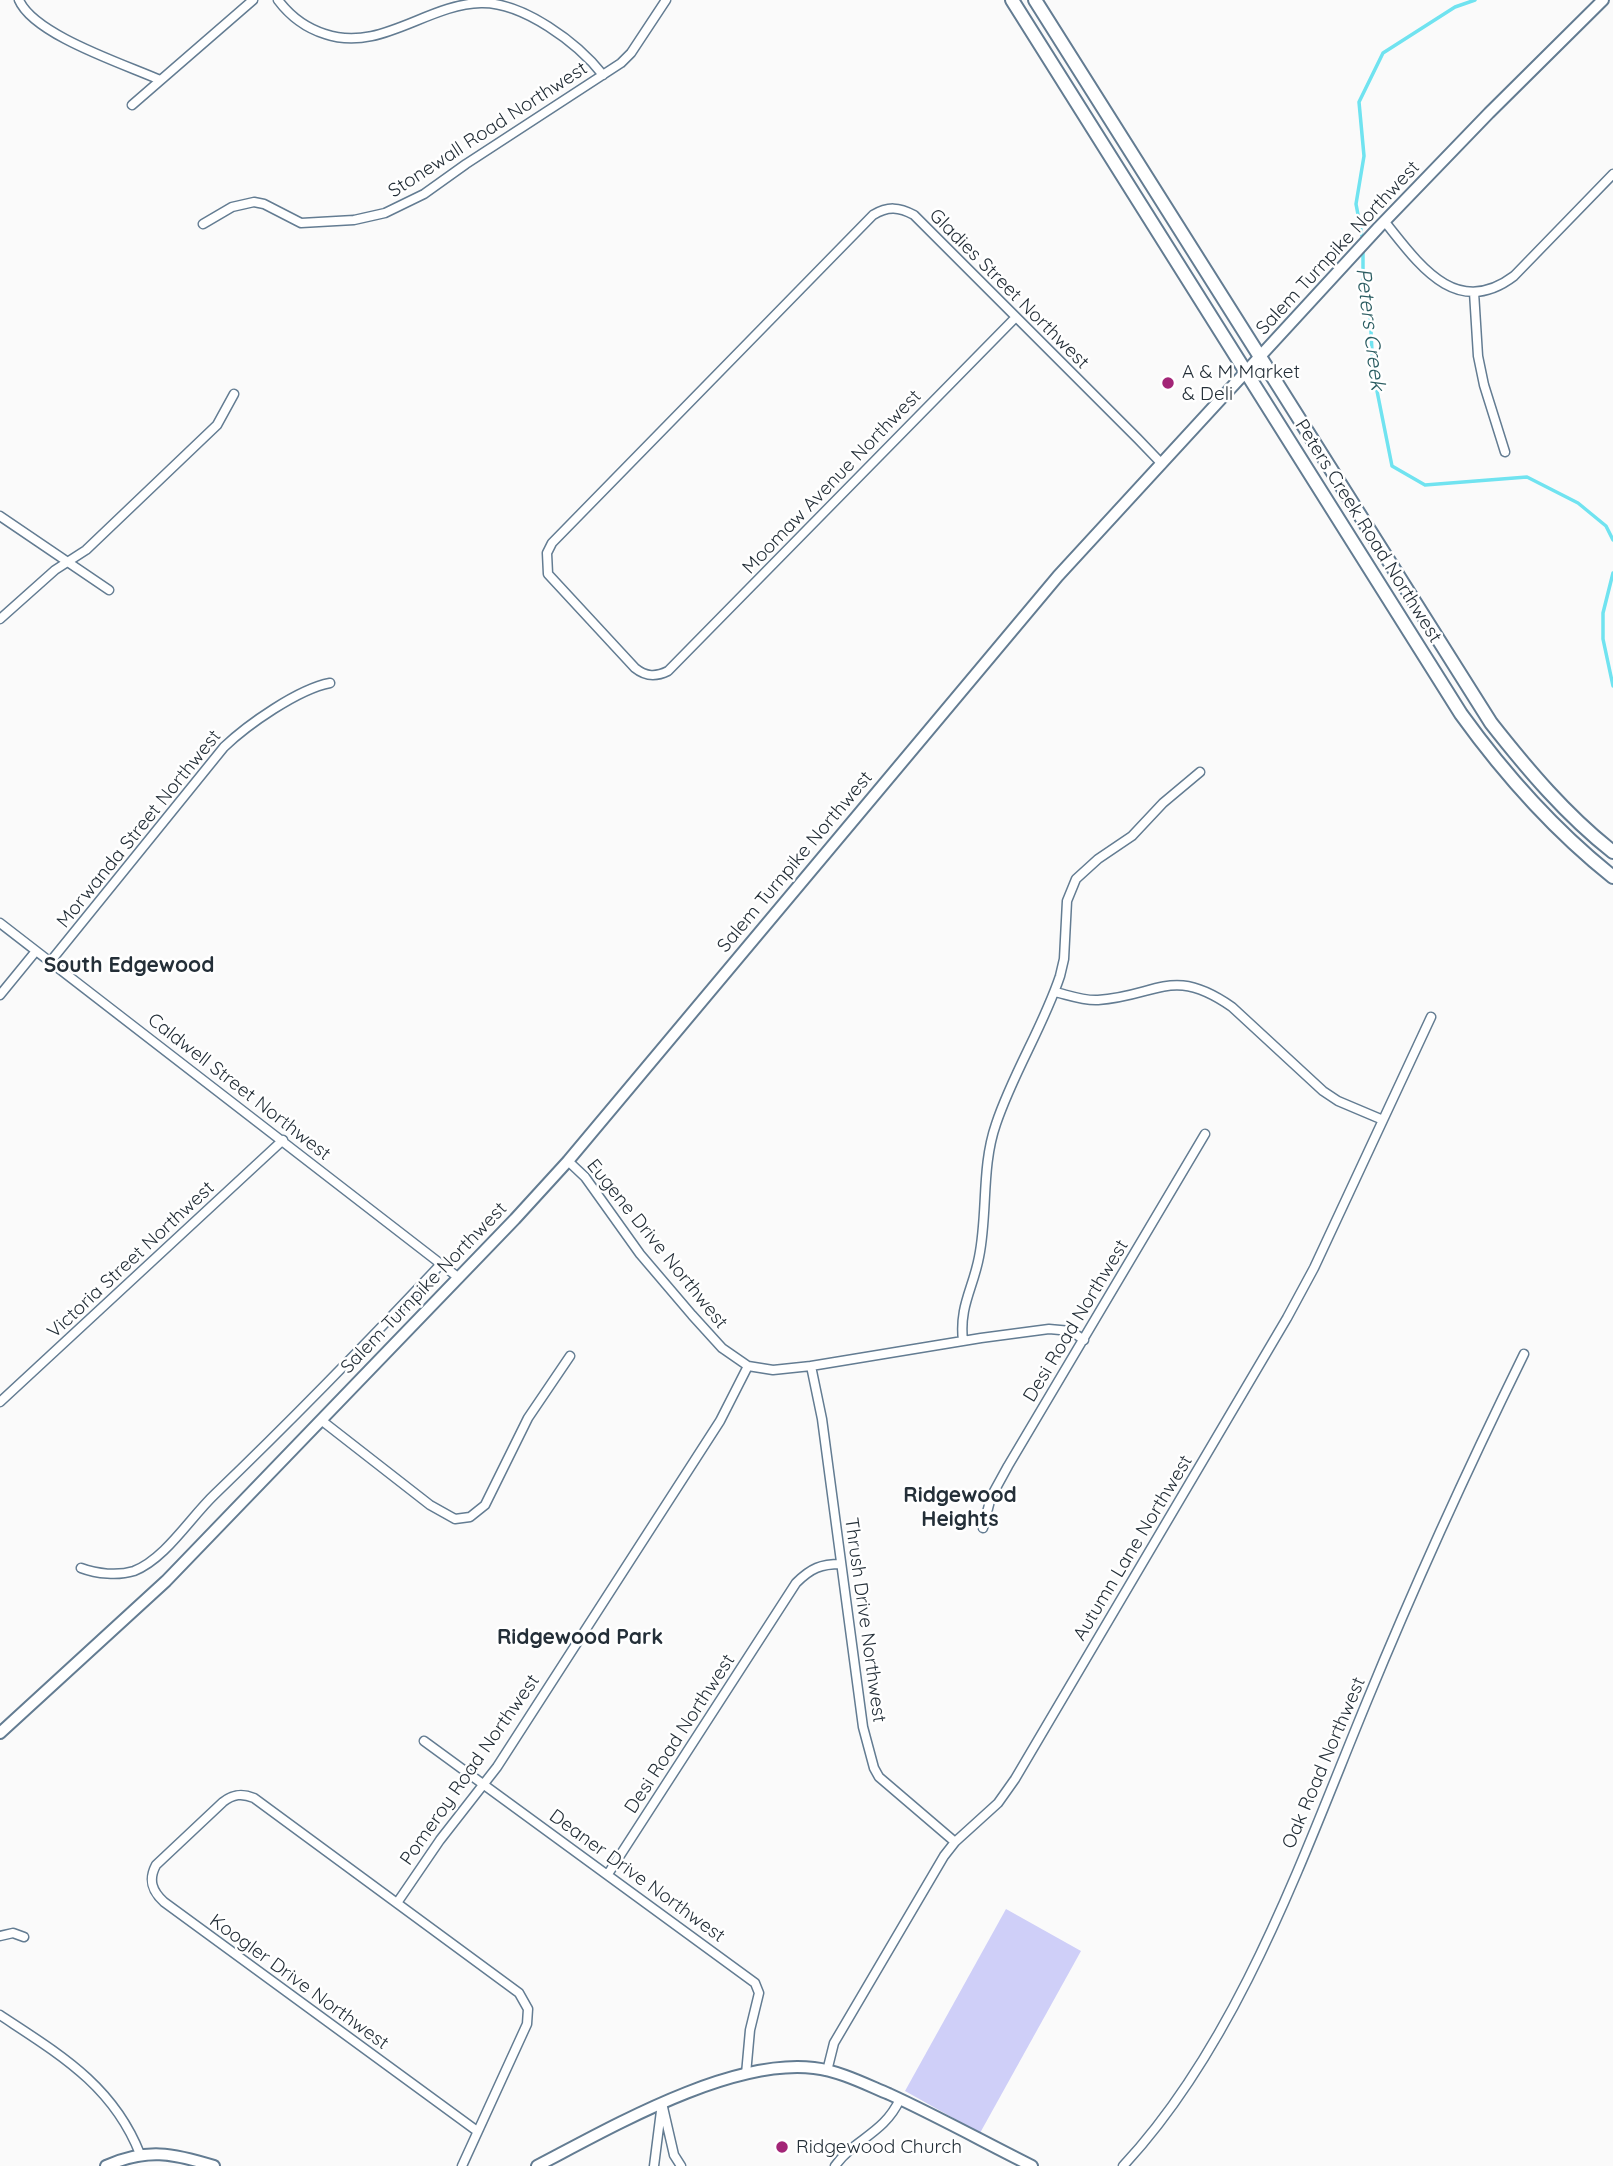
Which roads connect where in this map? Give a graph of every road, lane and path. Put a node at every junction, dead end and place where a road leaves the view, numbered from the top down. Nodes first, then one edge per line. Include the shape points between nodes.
1 (19, 0) edge
2 (253, 0) edge
3 (278, 0) edge
4 (666, 0) edge
5 (1012, 0) edge
6 (1035, 0) edge
7 (1603, 0) edge
8 (603, 75) junction
9 (160, 80) junction
10 (132, 106) dead end
11 (1613, 174) edge
12 (203, 224) dead end
13 (1382, 224) junction
14 (1474, 292) junction
15 (1016, 317) junction
16 (1260, 359) junction
17 (1246, 374) junction
18 (234, 394) dead end
19 (1504, 452) dead end
20 (1162, 464) junction
21 (0, 516) edge
22 (68, 562) junction
23 (109, 590) dead end
24 (0, 619) edge
25 (671, 667) joint
26 (330, 683) dead end
27 (1200, 772) dead end
28 (1613, 852) edge
29 (1613, 877) edge
30 (0, 923) edge
31 (36, 951) junction
32 (50, 962) junction
33 (1055, 992) junction
34 (0, 995) edge
35 (1431, 1017) dead end
36 (1383, 1121) junction
37 (1205, 1134) dead end
38 (283, 1140) junction
39 (568, 1161) junction
40 (441, 1264) junction
41 (459, 1278) junction
42 (1084, 1340) junction
43 (963, 1341) junction
44 (1524, 1354) dead end
45 (570, 1356) dead end
46 (748, 1366) junction
47 (811, 1366) junction
48 (0, 1402) edge
49 (321, 1420) junction
50 (983, 1528) dead end
51 (841, 1564) junction
52 (81, 1568) dead end
53 (0, 1733) edge
54 (424, 1741) dead end
55 (484, 1783) junction
56 (956, 1842) junction
57 (608, 1874) junction
58 (397, 1903) junction
59 (0, 1936) edge
60 (24, 1937) dead end
61 (0, 2015) edge
62 (827, 2071) junction
63 (746, 2074) junction
64 (900, 2099) junction
65 (662, 2103) junction
66 (477, 2131) junction
67 (140, 2154) junction
68 (106, 2166) edge
69 (214, 2166) edge
70 (462, 2166) edge
71 (537, 2166) edge
72 (653, 2166) edge
73 (681, 2166) edge
74 (835, 2166) edge
75 (1032, 2166) edge
76 (1123, 2166) edge

1 - 9 street via 29,16 51,33
2 - 9 street
3 - 8 street via 305,25 348,39 379,35 465,5 495,4 537,19
4 - 8 street, Stonewall Road Northwest via 631,53
5 - 17 main road, Peters Creek Road Northwest
6 - 16 main road, Peters Creek Road Northwest
7 - 13 street, Salem Turnpike Northwest
8 - 12 street, Stonewall Road Northwest via 395,209 354,220 301,223 254,202 232,207
9 - 10 street
11 - 14 street via 1514,276 1496,287
13 - 14 street via 1437,279
13 - 16 street, Salem Turnpike Northwest
14 - 19 street via 1478,356
15 - 20 street, Gladies Street Northwest
15 - 25 street, Moomaw Avenue Northwest
15 - 25 street, Gladies Street Northwest via 914,215 894,207 873,215 550,545 548,573 609,642 640,672 653,676
16 - 17 street, Salem Turnpike Northwest
16 - 28 main road, Peters Creek Road Northwest via 1491,723 1556,800
17 - 20 street, Salem Turnpike Northwest
17 - 29 main road, Peters Creek Road Northwest via 1486,749 1535,807
18 - 22 street via 217,425
20 - 39 street, Salem Turnpike Northwest via 1058,576
21 - 22 street
22 - 23 street
22 - 24 street
26 - 32 street, Morwanda Street Northwest via 292,697 234,737
27 - 33 street via 1132,836 1076,879 1067,901 1064,959
30 - 31 street, Caldwell Street Northwest
31 - 32 street, Caldwell Street Northwest
31 - 34 street
32 - 38 street, Caldwell Street Northwest
33 - 36 street via 1094,1000 1156,987 1184,984 1196,988 1232,1007 1323,1091
33 - 43 street via 1016,1073 989,1147 984,1229 962,1314
35 - 36 street, Autumn Lane Northwest
36 - 56 street, Autumn Lane Northwest via 1314,1268 1268,1351 1015,1779 993,1809
37 - 42 street, Desi Road Northwest
38 - 40 street, Caldwell Street Northwest
38 - 48 street, Victoria Street Northwest
39 - 41 street, Salem Turnpike Northwest
39 - 46 street, Eugene Drive Northwest via 692,1315 722,1348
40 - 41 street, Caldwell Street Northwest
40 - 52 street via 161,1551 124,1573
41 - 49 street, Salem Turnpike Northwest
42 - 43 street via 1062,1329
42 - 50 street, Desi Road Northwest via 991,1497
43 - 47 street
44 - 76 street, Oak Road Northwest via 1468,1467 1261,1949 1188,2081
45 - 49 street via 528,1418 485,1505 470,1517 455,1519 430,1505
46 - 47 street via 773,1370
46 - 55 street, Pomeroy Road Northwest via 720,1420
47 - 51 street, Thrush Drive Northwest
49 - 53 street, Salem Turnpike Northwest via 143,1604
51 - 56 street, Thrush Drive Northwest via 863,1727 874,1768 889,1787
51 - 57 street, Desi Road Northwest via 813,1568 796,1583
54 - 55 street, Deaner Drive Northwest
55 - 57 street, Deaner Drive Northwest
55 - 58 street, Pomeroy Road Northwest
56 - 62 street, Autumn Lane Northwest via 839,2034
57 - 63 street, Deaner Drive Northwest via 755,1983 759,1993
58 - 66 street via 519,1993 528,2009 527,2024
58 - 66 street, Koogler Drive Northwest via 246,1795 231,1796 152,1872 152,1888 164,1902
59 - 60 street via 13,1933
61 - 67 street via 90,2079 113,2103
62 - 63 street via 797,2067
62 - 64 street
63 - 65 street
64 - 74 street via 887,2120
64 - 75 street
65 - 71 street
65 - 72 street
65 - 73 street via 674,2155
66 - 70 street
67 - 68 street
67 - 69 street via 156,2153

